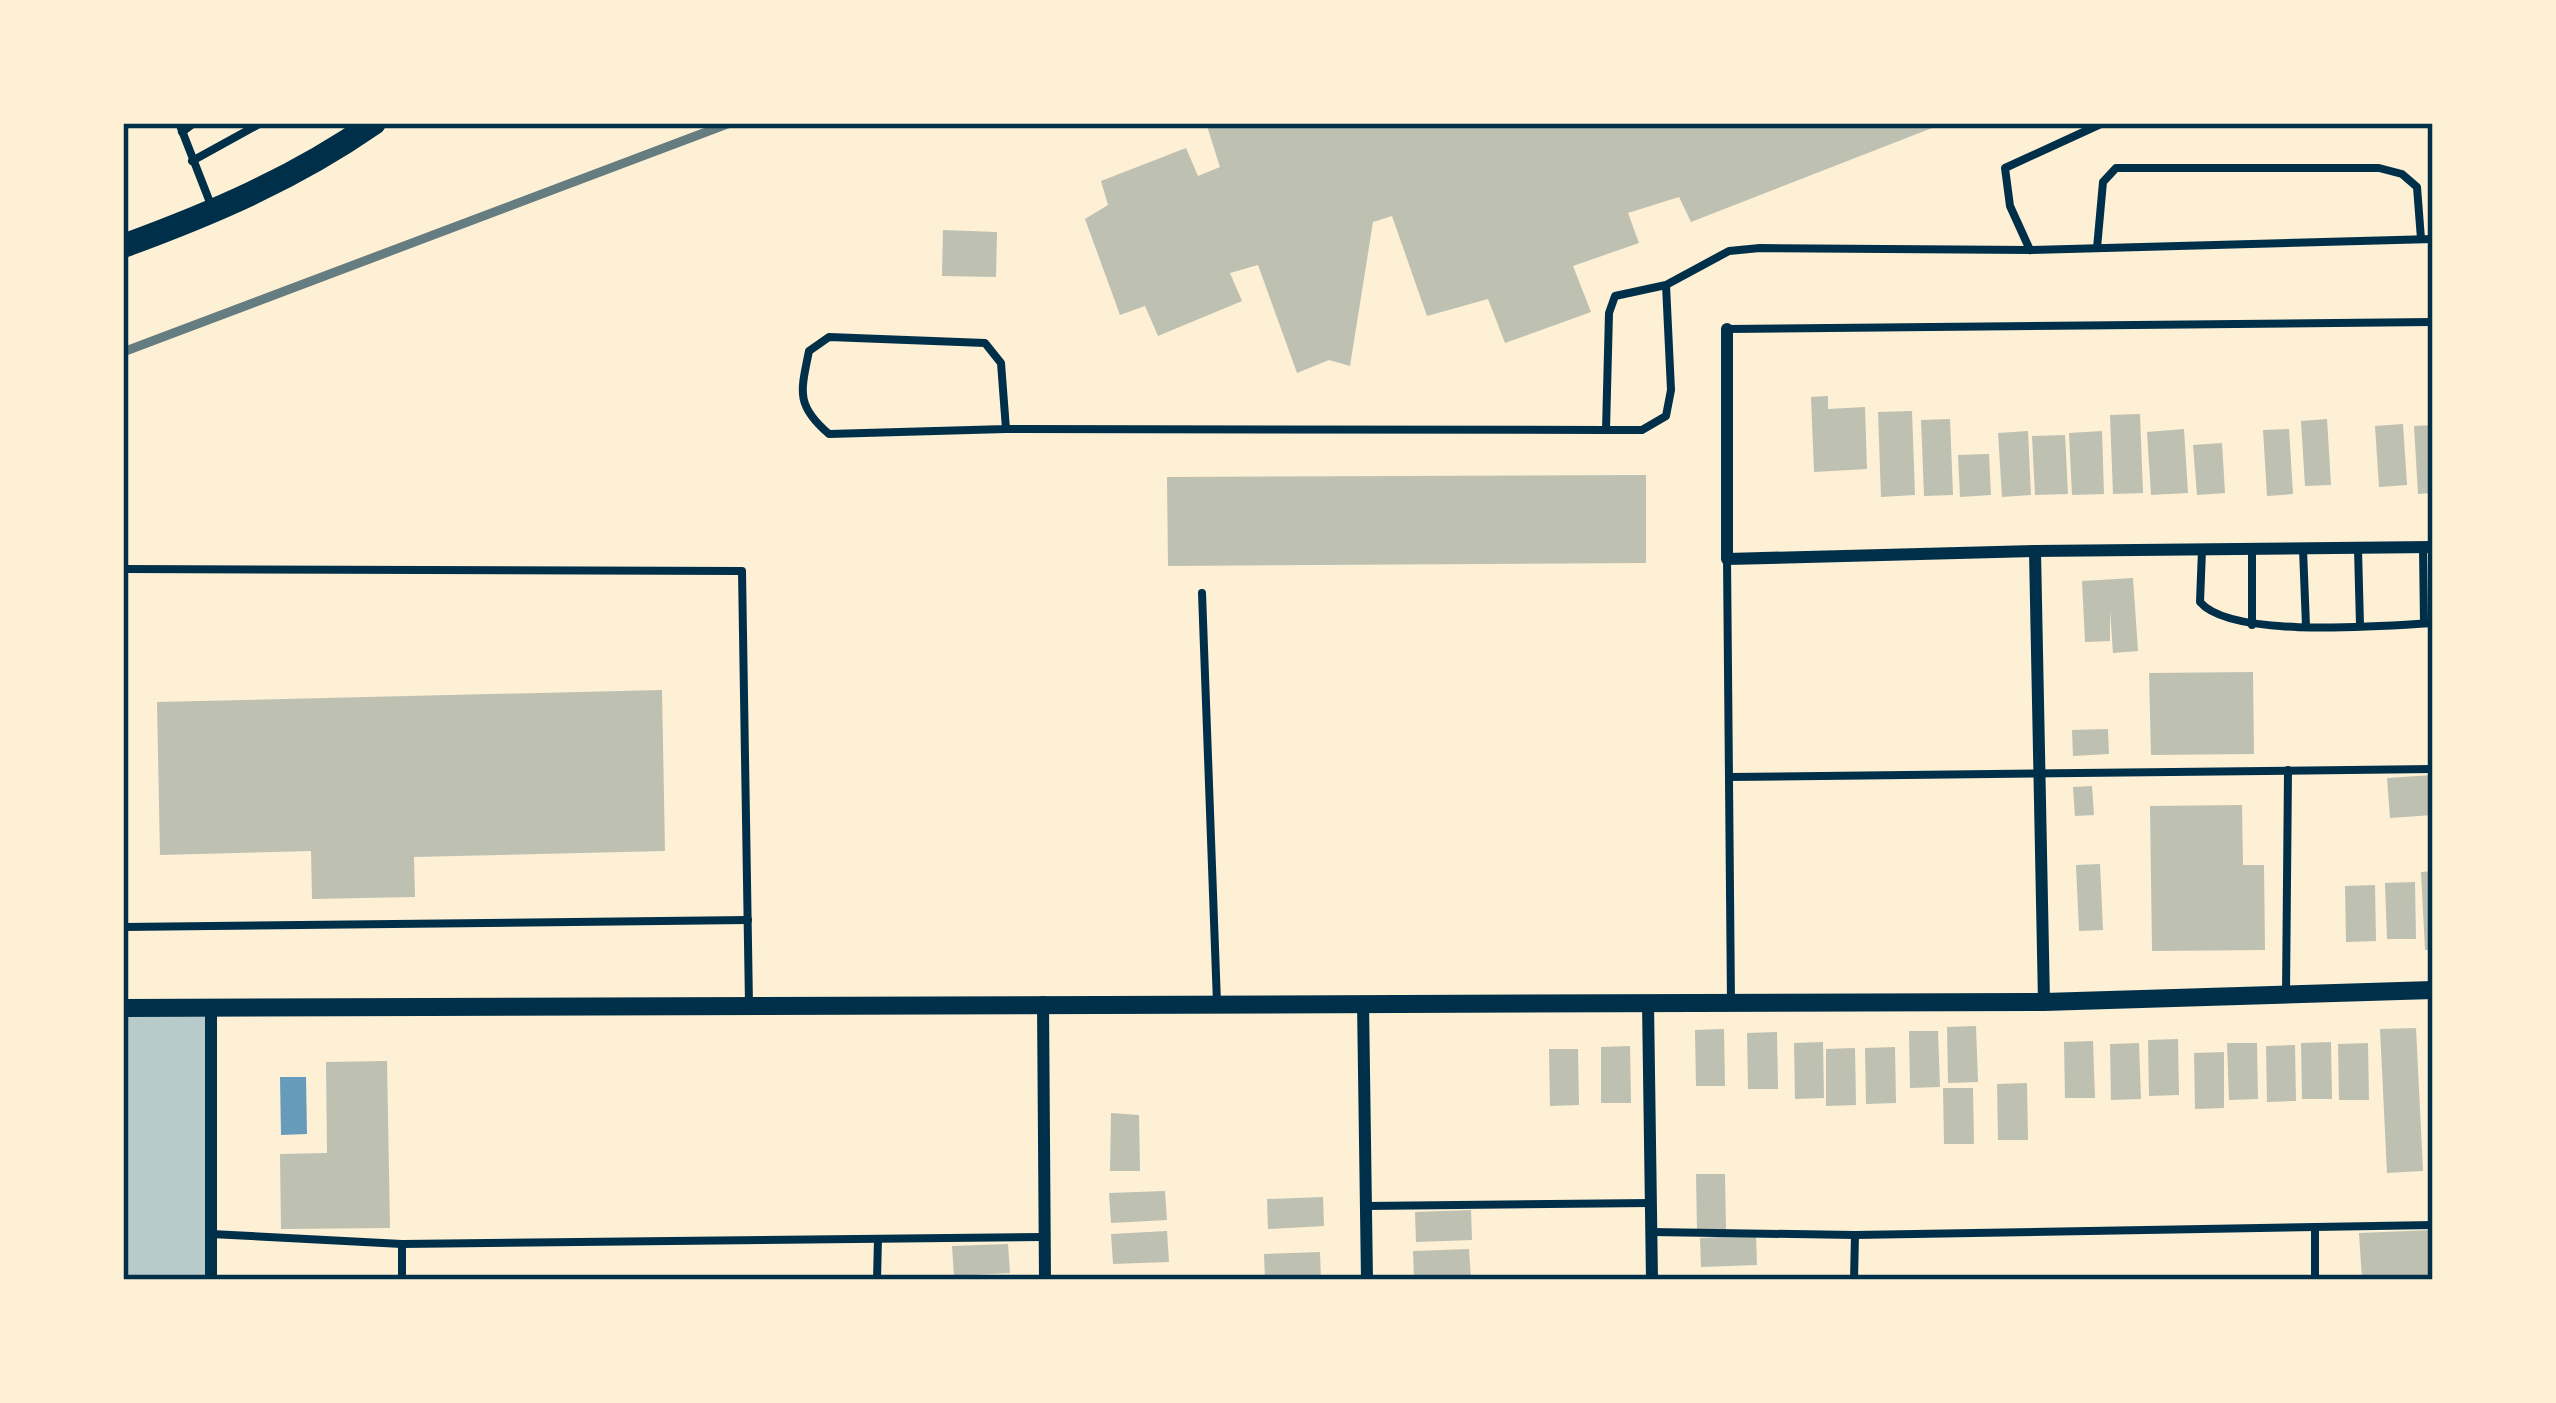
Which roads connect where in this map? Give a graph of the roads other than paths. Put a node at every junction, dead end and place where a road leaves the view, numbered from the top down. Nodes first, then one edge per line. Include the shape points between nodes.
1 (194, 123) edge
2 (262, 123) edge
3 (374, 123) edge
4 (2103, 123) edge
5 (180, 127) edge
6 (192, 161) junction
7 (214, 212) junction
8 (2421, 239) junction
9 (2433, 239) edge
10 (123, 246) edge
11 (2097, 248) junction
12 (2030, 250) junction
13 (1666, 285) junction
14 (2433, 322) edge
15 (1727, 328) joint
16 (1006, 429) junction
17 (1606, 430) junction
18 (2428, 547) edge
19 (2252, 548) junction
20 (2303, 548) junction
21 (2357, 548) junction
22 (2202, 549) junction
23 (2036, 551) junction
24 (1727, 559) junction
25 (123, 569) edge
26 (1202, 593) dead end
27 (2428, 624) edge
28 (2360, 625) junction
29 (2252, 626) junction
30 (2306, 626) junction
31 (2433, 769) edge
32 (2288, 770) junction
33 (2039, 773) junction
34 (1729, 777) junction
35 (748, 920) junction
36 (123, 927) edge
37 (2433, 990) edge
38 (2286, 995) junction
39 (1364, 1002) junction
40 (2044, 1002) junction
41 (1043, 1003) junction
42 (1217, 1003) junction
43 (1648, 1003) junction
44 (1731, 1003) junction
45 (749, 1005) junction
46 (123, 1007) edge
47 (211, 1008) junction
48 (1651, 1203) junction
49 (1366, 1206) junction
50 (2433, 1225) edge
51 (2315, 1228) junction
52 (1652, 1232) junction
53 (211, 1234) junction
54 (1855, 1235) junction
55 (1045, 1237) junction
56 (878, 1239) junction
57 (402, 1244) junction
58 (211, 1280) edge
59 (402, 1280) edge
60 (877, 1280) edge
61 (1045, 1280) edge
62 (1367, 1280) edge
63 (1652, 1280) edge
64 (1854, 1280) edge
65 (2315, 1280) edge

1 - 5 lane
2 - 6 lane
3 - 7 main road
4 - 12 lane via 2005,168
5 - 6 lane
6 - 7 lane
7 - 10 main road
8 - 9 lane
8 - 11 lane
8 - 11 lane via 2417,187 2379,168 2116,168 2103,182
11 - 12 lane
12 - 13 lane via 1744,249
13 - 17 lane via 1615,296
13 - 17 lane via 1666,416 1642,430
14 - 15 lane
15 - 24 street
16 - 16 lane via 1001,363 985,343 829,337 809,351 801,392 808,416 829,434
16 - 17 lane
18 - 21 street
18 - 27 lane
19 - 20 street
19 - 22 street
19 - 29 lane
20 - 21 street
20 - 30 lane
21 - 28 lane
22 - 23 street
22 - 29 lane via 2200,602
23 - 24 street
23 - 33 street
24 - 34 lane
25 - 35 lane via 742,572
26 - 42 lane
27 - 28 lane
28 - 30 lane
29 - 30 lane
31 - 32 lane
32 - 33 lane
32 - 38 lane
33 - 34 lane
33 - 40 street
34 - 44 lane
35 - 36 lane
35 - 45 lane
37 - 38 street
38 - 40 street
39 - 42 street
39 - 43 street
39 - 49 street
40 - 44 street
41 - 42 street
41 - 45 street
41 - 55 street
43 - 44 street
43 - 48 street
45 - 47 street
46 - 47 street
47 - 53 street
48 - 49 lane
48 - 52 street
49 - 62 street
50 - 51 lane
51 - 54 lane
51 - 65 lane
52 - 54 lane
52 - 63 street
53 - 57 lane
53 - 58 street
54 - 64 lane
55 - 56 lane
55 - 61 street
56 - 57 lane
56 - 60 lane
57 - 59 lane

